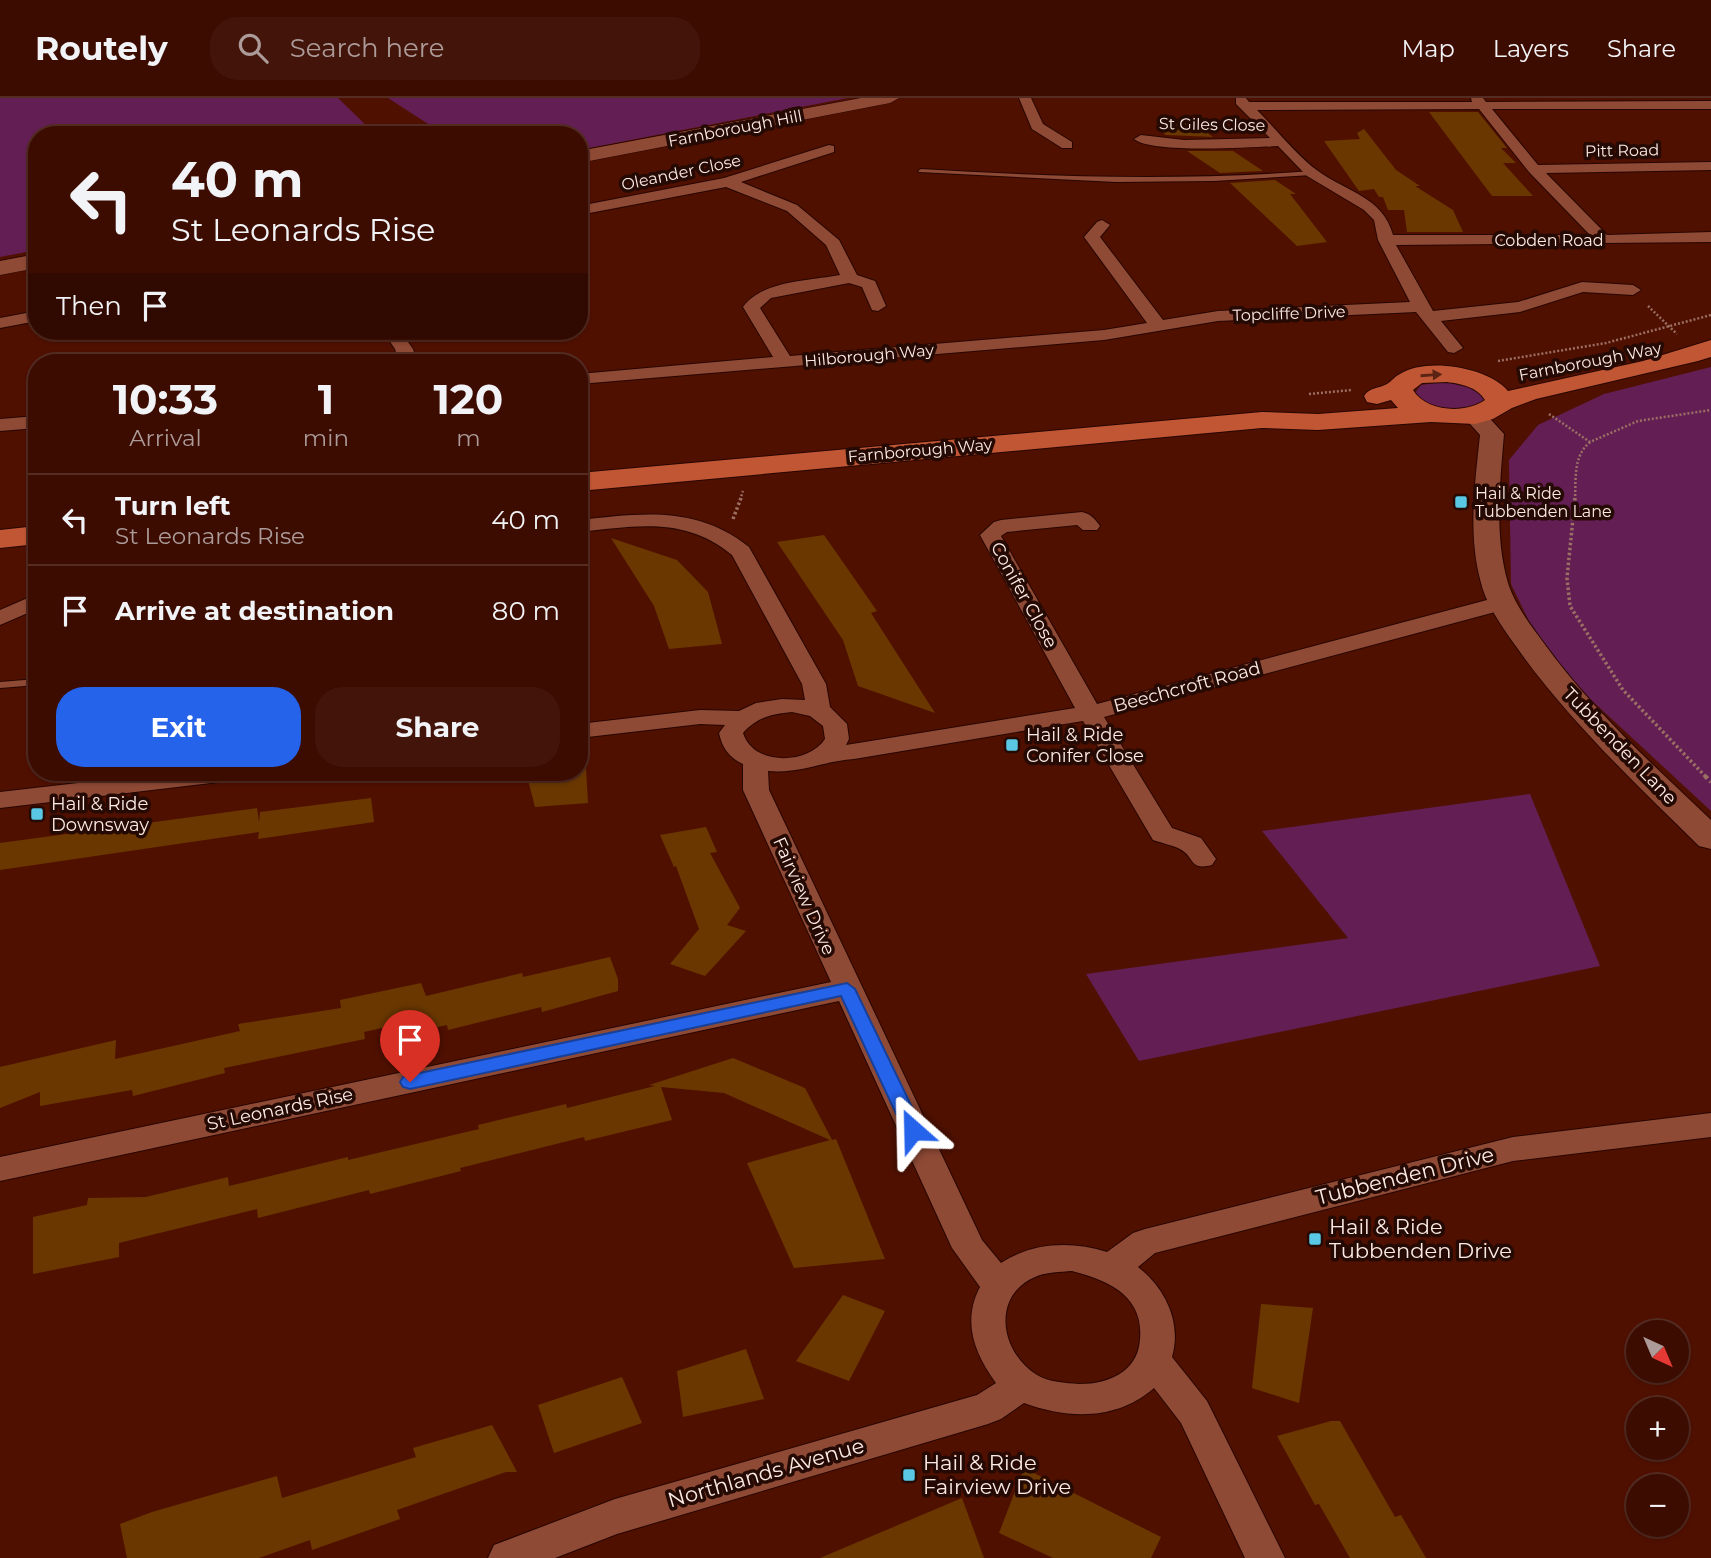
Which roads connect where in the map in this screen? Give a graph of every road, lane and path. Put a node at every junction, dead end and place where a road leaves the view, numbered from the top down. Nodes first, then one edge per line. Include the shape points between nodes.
1 (890, 98) edge
2 (1025, 98) edge
3 (1242, 102) edge
4 (1480, 103) edge
5 (1711, 105) edge
6 (1141, 139) dead end
7 (1282, 142) junction
8 (1067, 145) dead end
9 (829, 149) dead end
10 (588, 156) edge
11 (1711, 166) edge
12 (1534, 169) junction
13 (921, 171) dead end
14 (1312, 173) junction
15 (727, 182) junction
16 (588, 209) edge
17 (1102, 225) dead end
18 (1711, 237) edge
19 (1386, 240) junction
20 (1603, 240) junction
21 (28, 263) edge
22 (0, 268) edge
23 (850, 278) junction
24 (1633, 290) joint
25 (878, 306) dead end
26 (1424, 312) junction
27 (1711, 316) edge
28 (28, 318) edge
29 (0, 323) edge
30 (1158, 324) junction
31 (1694, 338) edge
32 (1454, 348) dead end
33 (785, 362) junction
34 (1477, 370) junction
35 (588, 378) edge
36 (1399, 388) junction
37 (1500, 403) junction
38 (1711, 410) edge
39 (1546, 411) dead end
40 (1435, 414) junction
41 (1475, 416) junction
42 (1262, 421) junction
43 (28, 423) edge
44 (0, 425) edge
45 (1590, 442) junction
46 (588, 481) edge
47 (743, 489) dead end
48 (588, 525) edge
49 (1090, 526) dead end
50 (28, 536) edge
51 (727, 538) junction
52 (0, 539) edge
53 (1502, 603) junction
54 (28, 605) edge
55 (0, 618) edge
56 (28, 683) edge
57 (0, 685) edge
58 (818, 710) junction
59 (1090, 713) junction
60 (741, 718) junction
61 (588, 730) edge
62 (827, 753) junction
63 (755, 763) junction
64 (160, 781) edge
65 (1711, 782) edge
66 (0, 800) edge
67 (1711, 839) edge
68 (1203, 859) dead end
69 (847, 989) junction
70 (1711, 1125) edge
71 (0, 1169) edge
72 (1112, 1268) junction
73 (999, 1286) junction
74 (1154, 1361) junction
75 (1021, 1385) junction
76 (508, 1558) edge
77 (1265, 1558) edge

1 - 10 main road, Farnborough Hill
2 - 8 street via 1037,126
3 - 4 street
3 - 7 street
4 - 5 street
4 - 12 street
6 - 7 street, St Giles Close via 1184,144
7 - 14 street
9 - 15 street, Oleander Close
11 - 12 street, Pitt Road
12 - 20 street
13 - 14 lane via 1065,180
14 - 19 street via 1369,207 1381,219
15 - 16 street, Oleander Close
15 - 23 street via 792,208 833,243
17 - 30 street via 1091,237
18 - 20 street, Cobden Road
19 - 20 street, Cobden Road
19 - 26 street
21 - 22 main road
23 - 25 street via 869,285
23 - 33 street via 766,294 751,307
24 - 26 street, Topcliffe Drive via 1582,287 1520,307
24 - 31 path
26 - 30 street, Topcliffe Drive via 1217,316
26 - 32 street
27 - 31 path
28 - 29 street
30 - 33 street, Hilborough Way via 1104,335
31 - 34 path via 1538,356
31 - 34 highway, Farnborough Way via 1549,371
31 - 37 highway, Farnborough Way via 1650,368
33 - 35 street, Hilborough Way
36 -> 34 highway, Farnborough Way via 1422,375
34 - 37 highway
36 - 40 highway via 1407,402
36 - 42 highway, Farnborough Way
37 - 41 highway, Farnborough Way
38 - 45 path via 1638,421
39 - 45 path
40 - 41 highway, Farnborough Way
40 - 42 highway, Farnborough Way via 1327,422
41 - 53 street, Tubbenden Lane via 1492,434 1485,508 1492,574
42 - 46 highway, Farnborough Way
43 - 44 street
45 - 65 path via 1577,464 1567,578 1570,606 1623,690
47 - 51 path
48 - 51 street via 659,519 700,525
49 - 59 street, Conifer Close via 1082,517 1001,526 990,535
50 - 52 highway
51 - 58 street via 741,552 814,684
53 - 59 street, Beechcroft Road
53 - 67 street, Tubbenden Lane via 1538,658 1584,714
54 - 55 street
56 - 57 lane
58 - 60 street via 792,705 764,708
58 - 62 street via 835,724 837,739
59 - 62 street, Beechcroft Road
59 - 68 street via 1162,834 1192,844
60 - 61 street
60 - 63 street via 730,733 737,749
62 - 63 street via 783,765
63 - 69 street, Fairview Drive via 756,790
64 - 66 street
69 - 71 street, St Leonards Rise
69 - 73 street, Fairview Drive via 969,1248
70 - 72 street, Tubbenden Drive via 1513,1149 1145,1242
72 - 73 street via 1072,1257 1044,1259 1018,1269
72 - 74 street via 1136,1284 1153,1306 1160,1330
73 - 75 street via 988,1308 987,1334 997,1359
74 - 75 street via 1138,1382 1113,1395 1083,1401
74 - 77 street via 1194,1412
75 - 76 street, Northlands Avenue via 988,1408 615,1517

